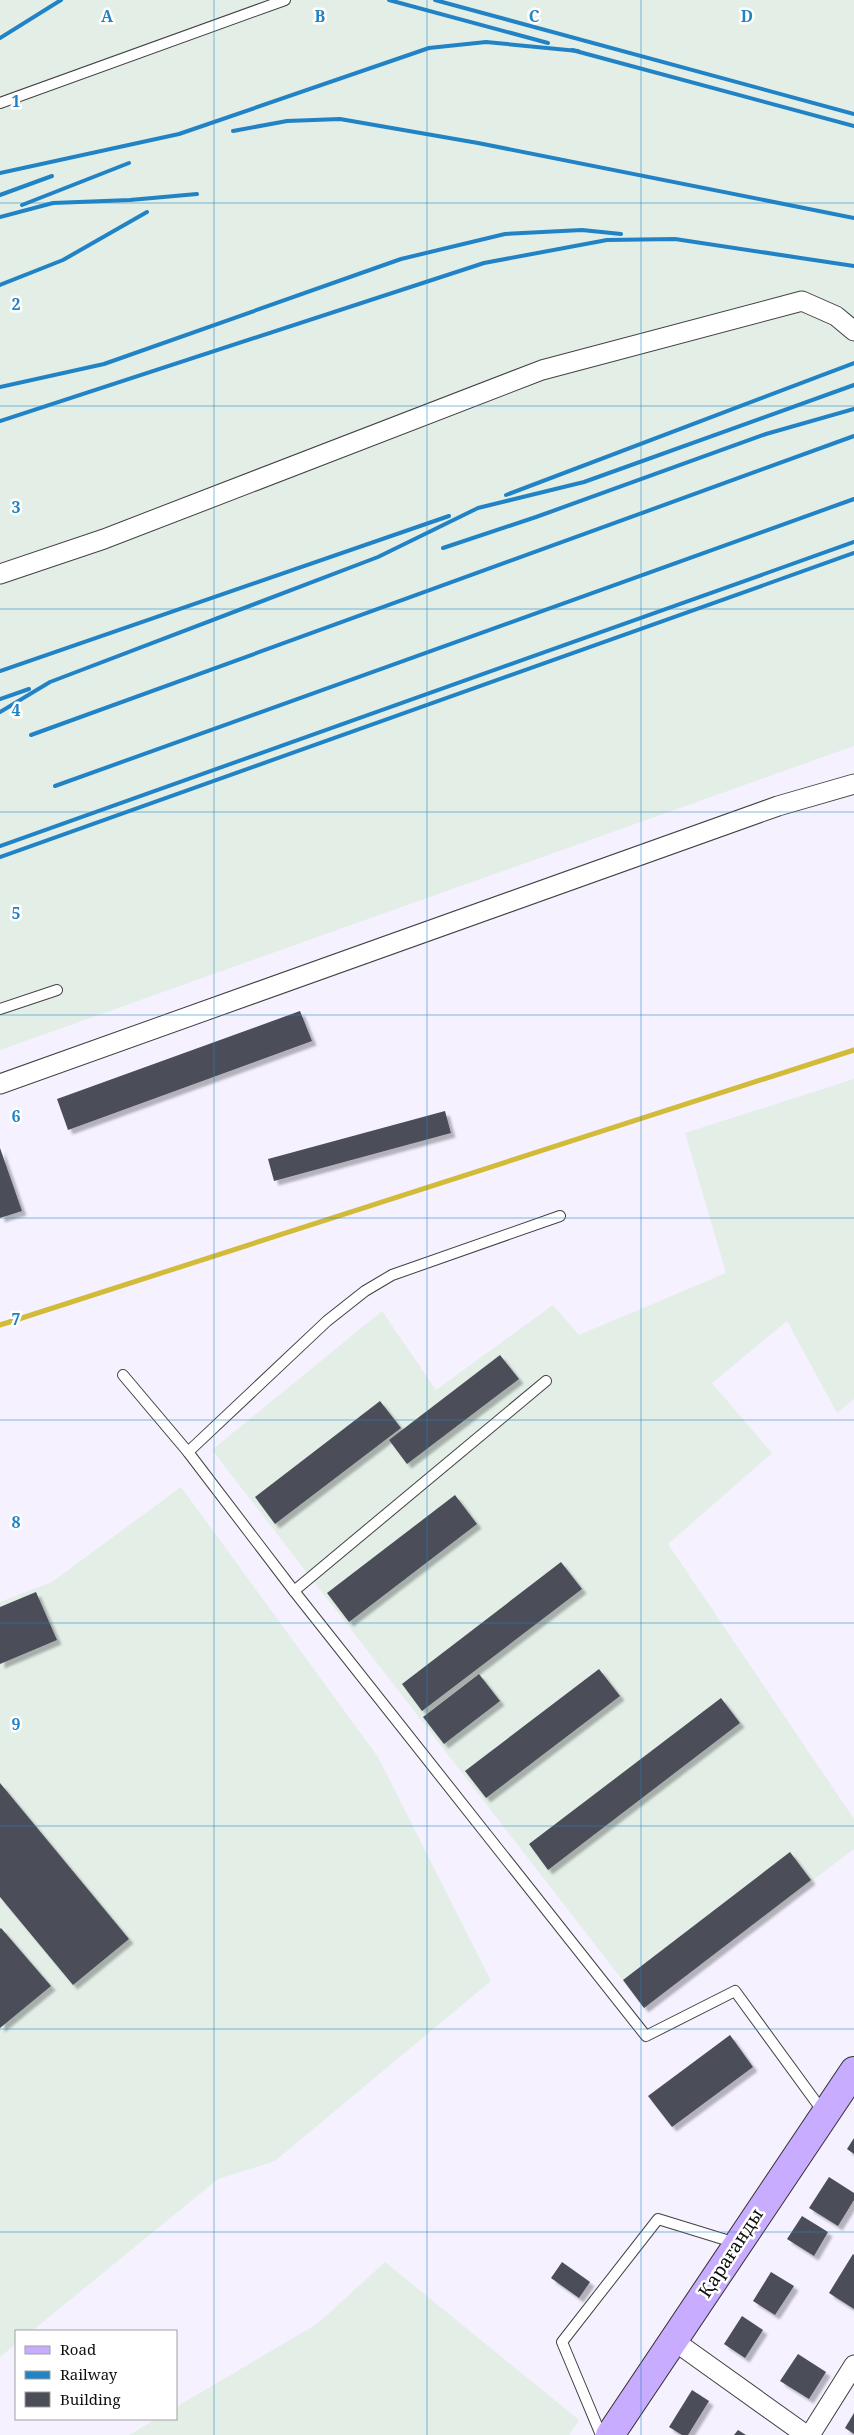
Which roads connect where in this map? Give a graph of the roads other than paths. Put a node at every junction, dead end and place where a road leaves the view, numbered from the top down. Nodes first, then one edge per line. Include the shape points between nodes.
1 (285, 0) edge
2 (0, 103) edge
3 (854, 331) edge
4 (0, 574) edge
5 (854, 784) edge
6 (57, 990) dead end
7 (0, 1009) edge
8 (0, 1084) edge
9 (560, 1216) dead end
10 (123, 1375) dead end
11 (546, 1381) dead end
12 (188, 1452) junction
13 (294, 1591) junction
14 (854, 2071) edge
15 (824, 2113) junction
16 (737, 2243) junction
17 (673, 2340) junction
18 (854, 2365) edge
19 (601, 2435) edge
20 (610, 2435) edge
21 (806, 2435) edge
22 (810, 2435) edge

1 - 2 lane
3 - 4 street via 836,316 802,301 542,370 104,538
5 - 8 street via 778,806
6 - 7 lane
9 - 12 lane via 392,1275 365,1291 327,1321
10 - 12 lane
11 - 13 lane
12 - 13 lane
13 - 15 lane via 646,2036 735,1991
14 - 15 main road, Қарағанды
15 - 16 main road, Қарағанды
16 - 17 main road, Қарағанды
16 - 19 lane via 658,2219 562,2342
17 - 20 main road, Қарағанды
17 - 21 street
18 - 22 street

